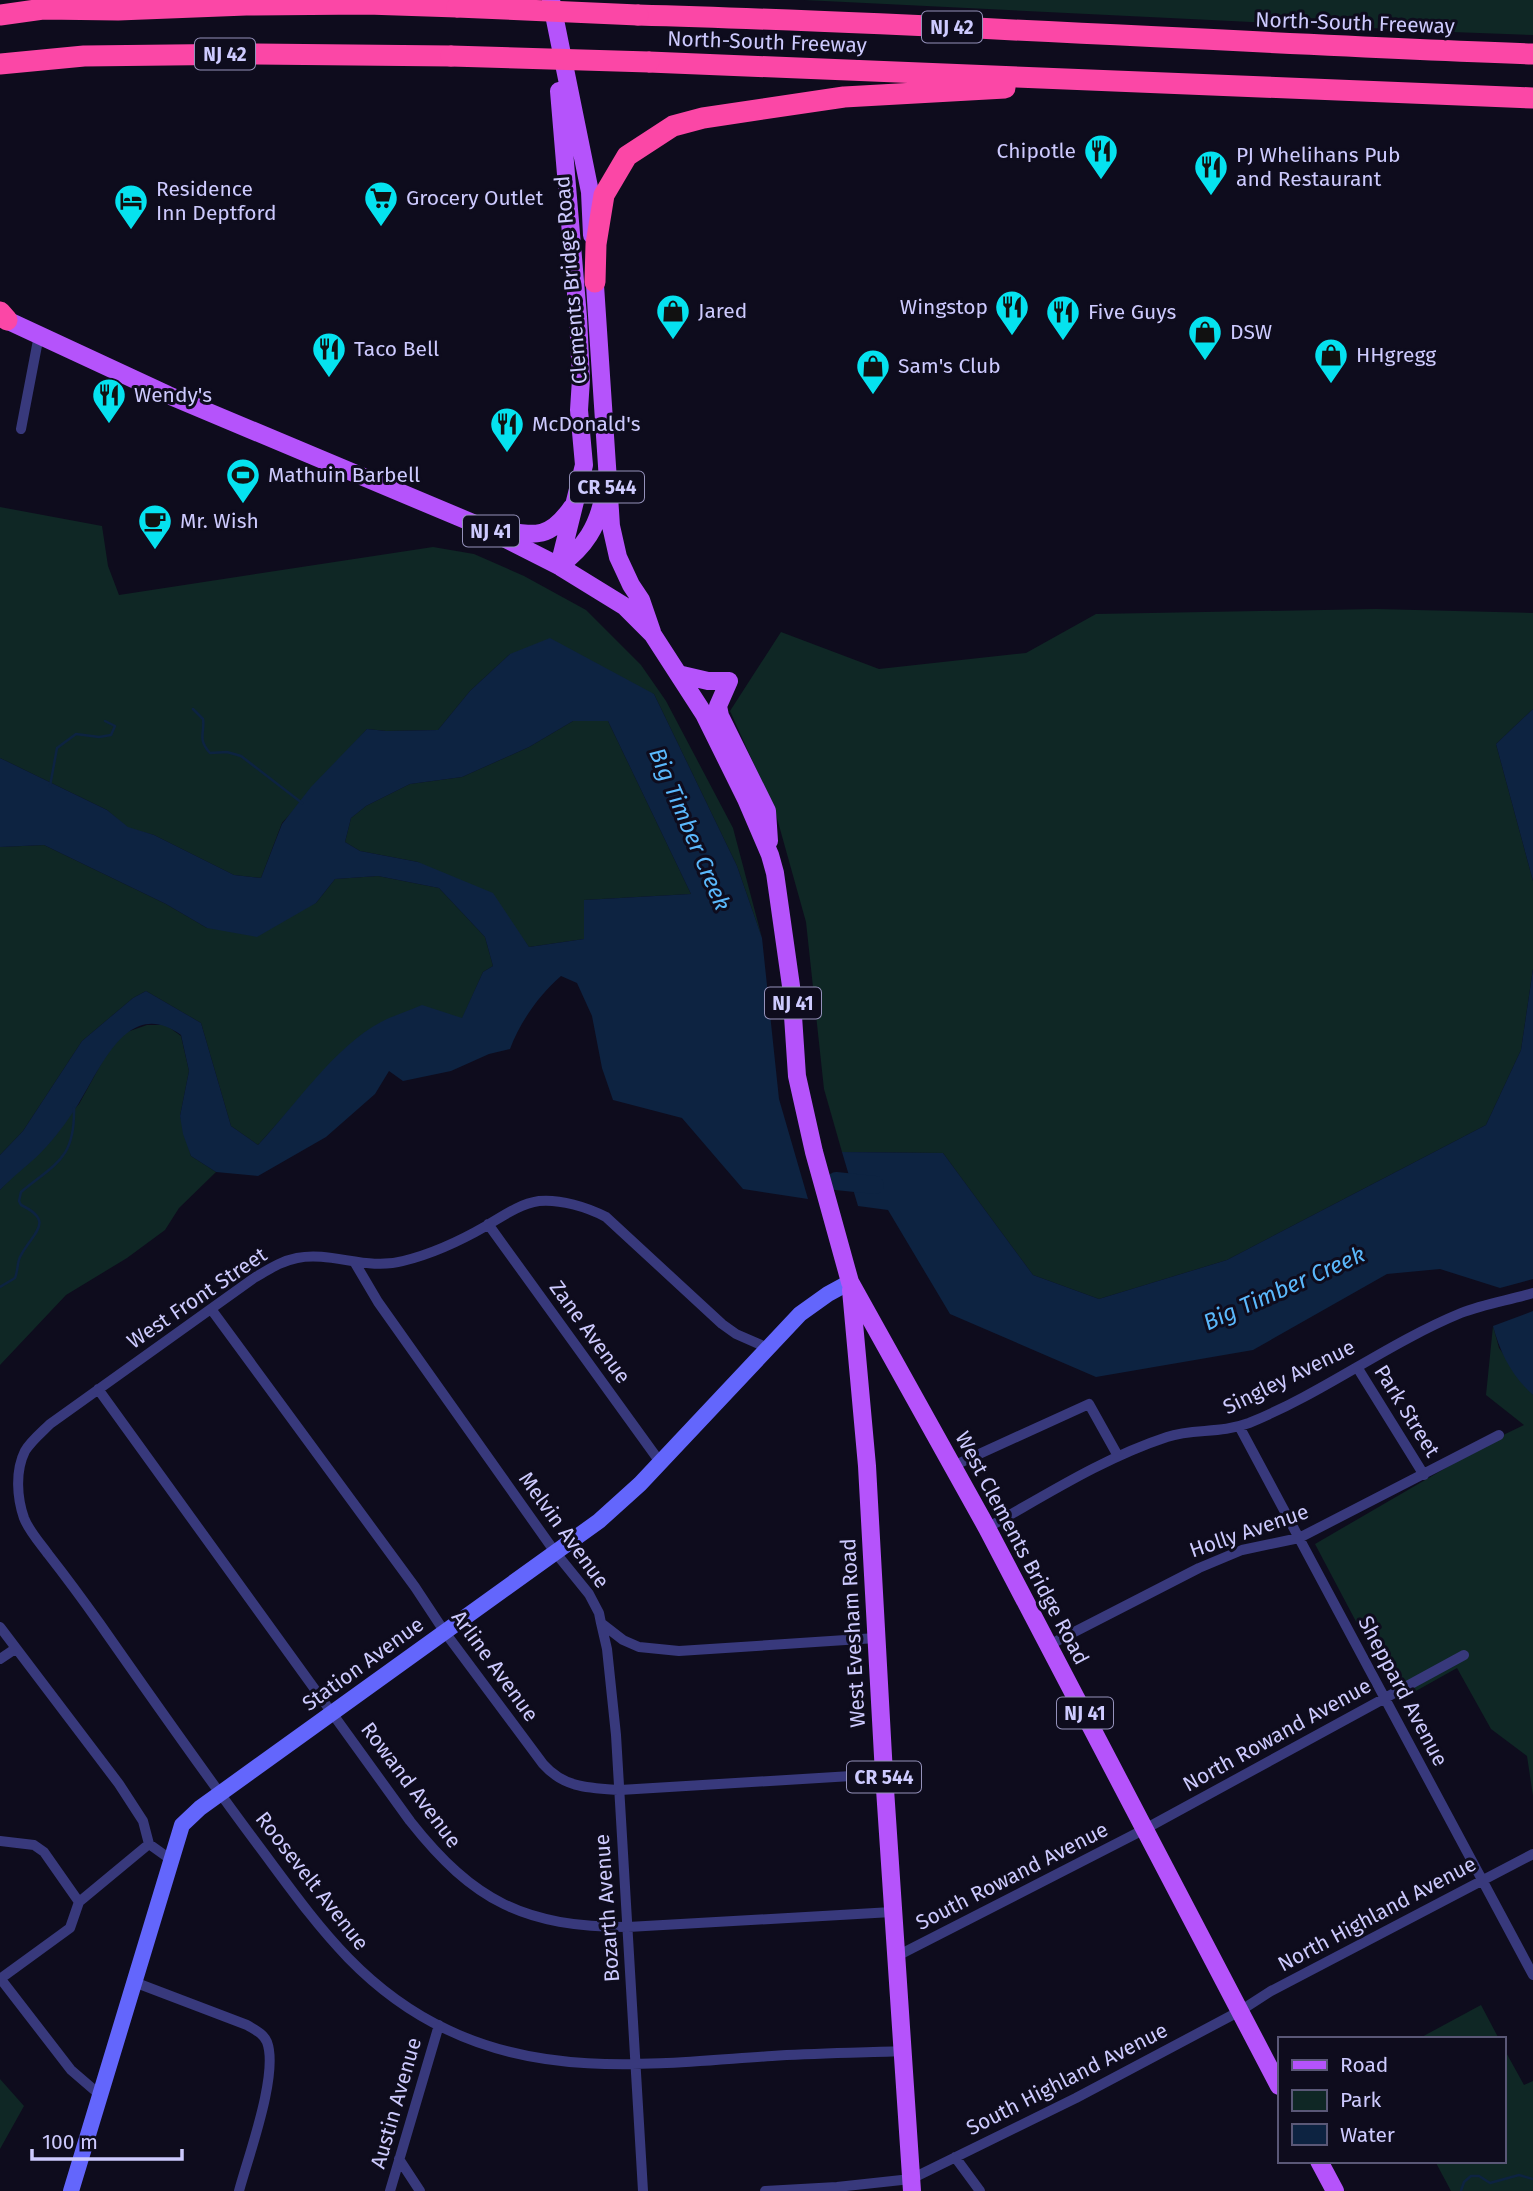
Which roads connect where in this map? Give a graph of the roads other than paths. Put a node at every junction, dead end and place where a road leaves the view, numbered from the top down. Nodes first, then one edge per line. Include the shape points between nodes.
1 (107, 0) edge
2 (402, 0) edge
3 (539, 0) edge
4 (551, 0) edge
5 (457, 7) junction
6 (43, 9) junction
7 (0, 15) edge
8 (1533, 54) edge
9 (84, 56) junction
10 (0, 64) edge
11 (1052, 77) junction
12 (0, 78) edge
13 (1533, 98) edge
14 (595, 282) junction
15 (2, 317) edge
16 (39, 335) junction
17 (21, 429) dead end
18 (607, 475) junction
19 (576, 502) junction
20 (480, 526) junction
21 (559, 566) junction
22 (653, 635) junction
23 (678, 674) junction
24 (770, 855) junction
25 (832, 1214) joint
26 (488, 1224) junction
27 (355, 1263) junction
28 (850, 1282) junction
29 (1533, 1293) edge
30 (211, 1309) junction
31 (884, 1343) junction
32 (768, 1348) junction
33 (858, 1364) junction
34 (1357, 1367) junction
35 (98, 1389) junction
36 (1239, 1426) junction
37 (1499, 1435) dead end
38 (1118, 1456) junction
39 (660, 1462) junction
40 (953, 1466) junction
41 (1424, 1475) junction
42 (18, 1484) joint
43 (987, 1528) junction
44 (1299, 1538) junction
45 (555, 1552) junction
46 (601, 1623) junction
47 (0, 1627) edge
48 (444, 1631) junction
49 (876, 1638) junction
50 (1049, 1645) junction
51 (15, 1649) junction
52 (1464, 1655) dead end
53 (0, 1659) edge
54 (1385, 1698) junction
55 (332, 1712) junction
56 (884, 1774) junction
57 (620, 1790) junction
58 (219, 1794) junction
59 (1145, 1829) junction
60 (0, 1841) edge
61 (149, 1843) junction
62 (1533, 1854) edge
63 (170, 1859) junction
64 (1483, 1881) junction
65 (79, 1902) junction
66 (892, 1912) junction
67 (628, 1927) junction
68 (895, 1957) junction
69 (1533, 1975) edge
70 (0, 1979) edge
71 (134, 1982) junction
72 (1240, 2011) junction
73 (439, 2025) junction
74 (902, 2051) junction
75 (637, 2065) junction
76 (1278, 2084) edge
77 (100, 2095) junction
78 (955, 2157) junction
79 (400, 2159) junction
80 (1320, 2163) edge
81 (912, 2185) edge
82 (71, 2191) edge
83 (239, 2191) edge
84 (390, 2191) edge
85 (420, 2191) edge
86 (643, 2191) edge
87 (765, 2191) edge
88 (980, 2191) edge
89 (1335, 2191) edge

1 - 6 highway
2 - 5 highway
3 - 19 main road, Clements Bridge Road / CR 544 via 560,96 578,308 584,465
4 - 14 main road, Clements Bridge Road / CR 544 via 590,192
5 - 6 highway, North-South Freeway / NJ 42
5 - 8 highway, North-South Freeway / NJ 42, bridge via 837,20
6 - 7 highway, North-South Freeway / NJ 42
9 - 10 highway, North-South Freeway / NJ 42
9 - 11 highway, North-South Freeway / NJ 42, bridge via 451,55
9 - 12 highway
11 - 13 highway, North-South Freeway / NJ 42
11 - 14 highway via 1010,88 818,100 673,126 627,156 604,195
14 - 18 main road, Clements Bridge Road / CR 544
15 - 16 main road, NJ 41
16 - 17 street
16 - 20 main road, NJ 41 via 167,396
18 - 21 main road, Clements Bridge Road via 593,529 580,550
18 - 22 main road, Clements Bridge Road / CR 544 via 618,557
19 - 20 main road via 552,530 532,535
19 - 21 main road, Clements Bridge Road / CR 544
20 - 21 main road, NJ 41
21 - 22 main road, Clements Bridge Road / NJ 41 via 624,606
22 - 23 main road, Clements Bridge Road / NJ 41
23 - 24 main road, Clements Bridge Road / NJ 41 via 704,714
23 - 24 main road via 729,681 718,706 720,716 767,811
24 - 25 main road, Clements Bridge Road / NJ 41 via 791,986 797,1076
25 - 28 main road, West Clements Bridge Road / NJ 41
26 - 27 street, West Front Street via 454,1243 401,1262
26 - 32 street, West Front Street via 540,1201 594,1211 722,1324
26 - 39 street, Zane Avenue
27 - 30 street, West Front Street via 298,1258 266,1271
27 - 45 street, Melvin Avenue via 378,1303
28 - 31 main road, West Clements Bridge Road / NJ 41
28 - 32 street, Station Avenue via 800,1314
28 - 33 main road, West Evesham Road / CR 544
29 - 34 street, Singley Avenue via 1463,1312
30 - 35 street, West Front Street
30 - 48 street, Arline Avenue
31 - 33 main road via 867,1343
31 - 40 main road, West Clements Bridge Road / NJ 41
32 - 39 street, Station Avenue
33 - 49 main road, West Evesham Road / CR 544
34 - 36 street, Singley Avenue
34 - 41 street, Park Street
35 - 42 street, West Front Street via 31,1443
35 - 55 street, Rowand Avenue
36 - 38 street, Singley Avenue via 1179,1433
36 - 44 street, Sheppard Avenue
37 - 41 street, Holly Avenue
38 - 40 street via 1089,1404
38 - 43 street, Singley Avenue
39 - 45 street, Station Avenue via 599,1521
40 - 43 main road, West Clements Bridge Road / NJ 41
41 - 44 street, Holly Avenue
42 - 58 street, Roosevelt Avenue via 24,1520
43 - 50 main road, West Clements Bridge Road / NJ 41
44 - 50 street, Holly Avenue via 1242,1550 1199,1568
44 - 54 street, Sheppard Avenue
45 - 46 street, Melvin Avenue via 589,1594
45 - 48 street, Station Avenue
46 - 49 street, Melvin Avenue via 623,1640 658,1650
46 - 57 street, Bozarth Avenue
47 - 51 street
48 - 55 street, Station Avenue
48 - 57 street, Arline Avenue via 551,1774 588,1788
49 - 56 main road, West Evesham Road / CR 544
50 - 59 main road, West Clements Bridge Road / NJ 41
51 - 53 street
51 - 61 street via 119,1784 143,1821
52 - 54 street, North Rowand Avenue
54 - 59 street, North Rowand Avenue
54 - 64 street, Sheppard Avenue
55 - 58 street, Station Avenue
55 - 67 street, Rowand Avenue via 410,1821 465,1880 496,1901 538,1918
56 - 57 street, Arline Avenue
56 - 66 main road, West Evesham Road / CR 544
57 - 67 street, Bozarth Avenue
58 - 63 street, Station Avenue via 182,1825
58 - 73 street, Roosevelt Avenue via 349,1961 398,2001
59 - 68 street, South Rowand Avenue
59 - 72 main road, West Clements Bridge Road / NJ 41
60 - 65 street via 34,1845 44,1852
61 - 63 street
61 - 65 street
62 - 64 street, North Highland Avenue
63 - 71 street, Station Avenue
64 - 69 street, Sheppard Avenue
64 - 72 street, North Highland Avenue
65 - 70 street via 70,1928
66 - 67 street, Rowand Avenue
66 - 68 main road, West Evesham Road / CR 544
67 - 75 street, Bozarth Avenue
68 - 74 main road, West Evesham Road / CR 544
70 - 77 street via 71,2070
71 - 77 street, Station Avenue
71 - 83 street via 247,2025 266,2039 270,2072
72 - 76 main road, West Clements Bridge Road / NJ 41
72 - 78 street, South Highland Avenue
73 - 75 street, Roosevelt Avenue via 526,2056
73 - 79 street, Austin Avenue
74 - 75 street, Roosevelt Avenue
74 - 81 main road, West Evesham Road / CR 544
75 - 86 street, Bozarth Avenue
77 - 82 street, Station Avenue
78 - 81 street, South Highland Avenue
78 - 88 street
79 - 84 street, Austin Avenue
79 - 85 street
80 - 89 main road
81 - 87 street

